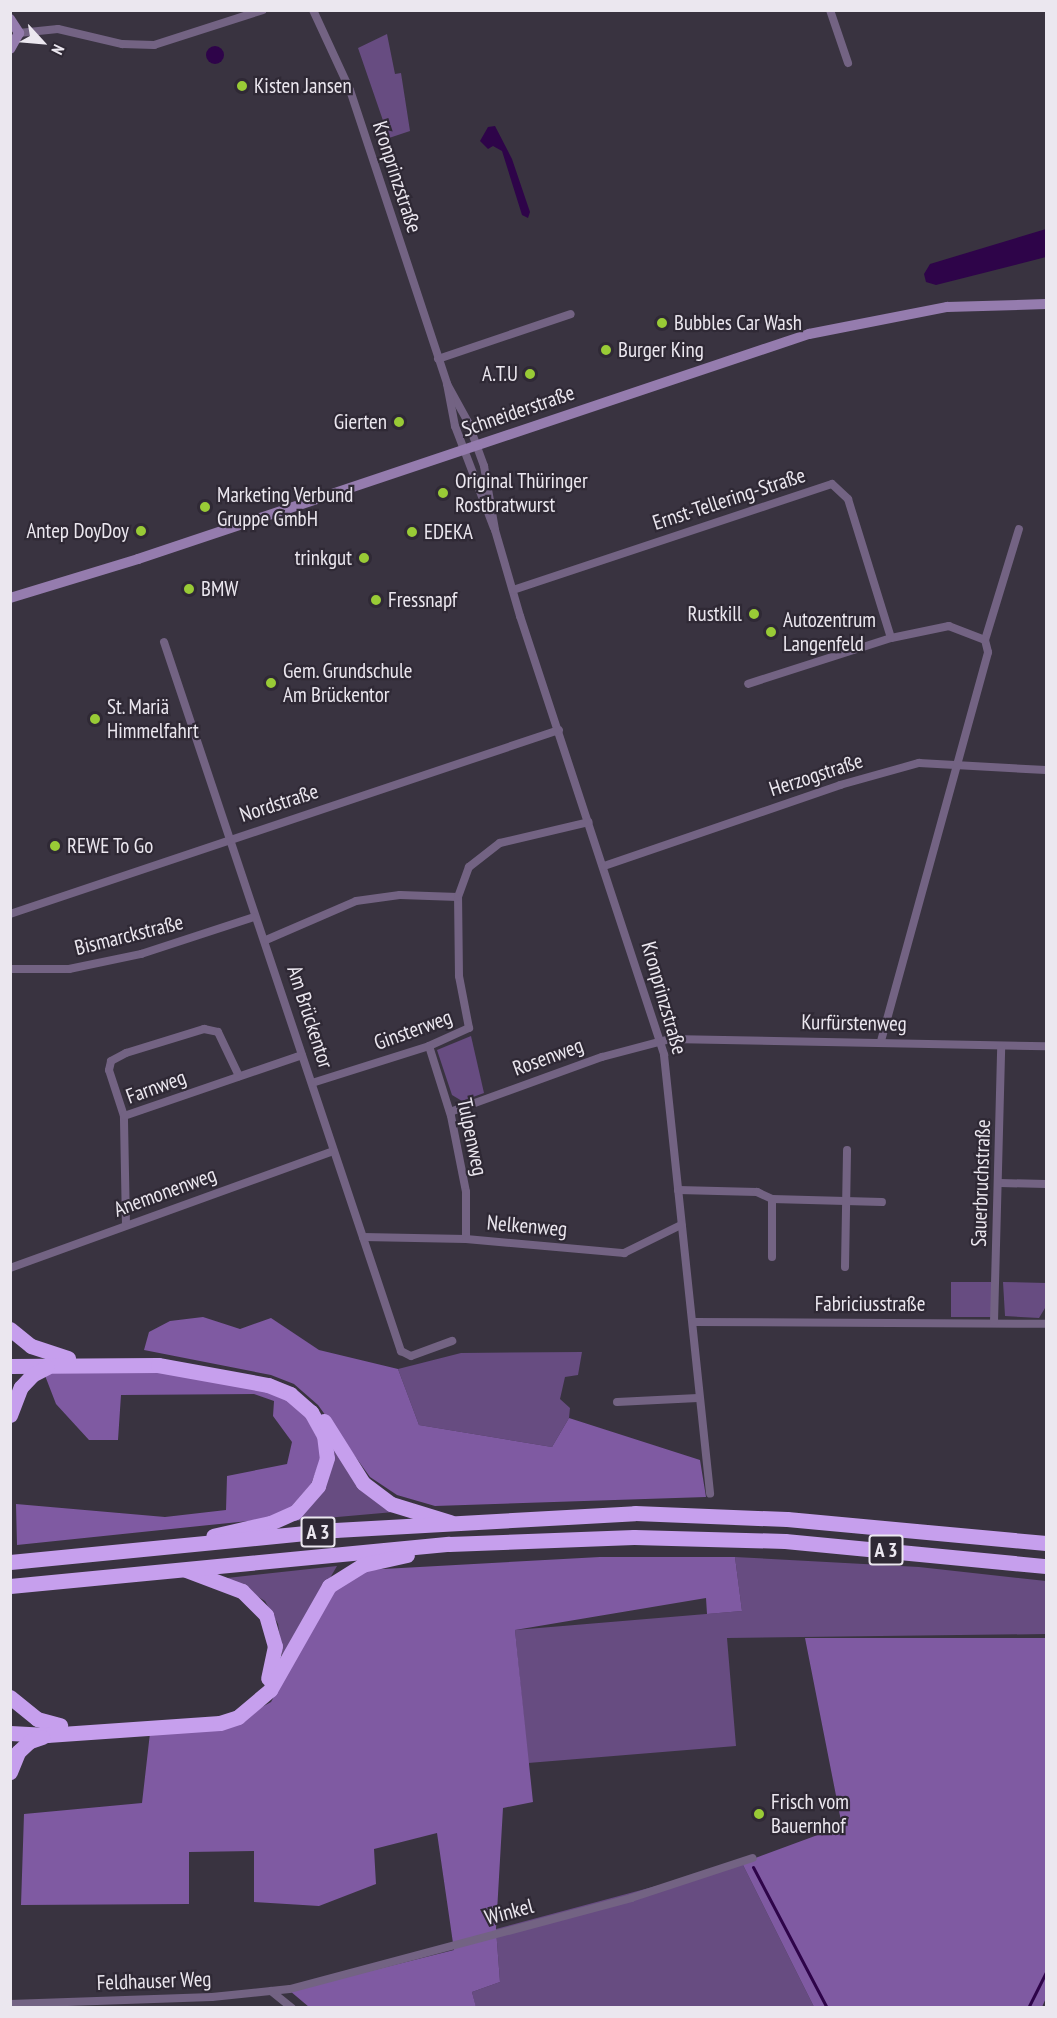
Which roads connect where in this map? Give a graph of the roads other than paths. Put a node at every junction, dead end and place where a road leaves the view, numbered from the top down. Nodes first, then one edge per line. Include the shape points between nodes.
1 (263, 10) edge
2 (313, 10) edge
3 (830, 10) edge
4 (10, 19) edge
5 (19, 33) junction
6 (10, 49) edge
7 (848, 63) dead end
8 (1047, 304) edge
9 (571, 314) dead end
10 (438, 358) junction
11 (447, 384) junction
12 (476, 446) junction
13 (464, 450) junction
14 (1019, 529) dead end
15 (495, 530) junction
16 (513, 590) junction
17 (10, 598) edge
18 (891, 638) junction
19 (985, 640) junction
20 (164, 642) dead end
21 (748, 684) dead end
22 (559, 730) junction
23 (957, 768) junction
24 (1047, 770) edge
25 (589, 822) junction
26 (230, 838) junction
27 (604, 866) junction
28 (458, 897) junction
29 (10, 914) edge
30 (254, 917) junction
31 (266, 940) junction
32 (10, 969) edge
33 (881, 1041) junction
34 (660, 1042) junction
35 (429, 1046) junction
36 (1001, 1046) junction
37 (1047, 1046) edge
38 (302, 1055) junction
39 (239, 1076) junction
40 (312, 1083) junction
41 (450, 1112) junction
42 (124, 1116) junction
43 (847, 1150) dead end
44 (333, 1151) junction
45 (1000, 1182) junction
46 (1047, 1184) edge
47 (678, 1190) junction
48 (772, 1198) junction
49 (846, 1201) junction
50 (882, 1202) dead end
51 (126, 1225) junction
52 (681, 1225) junction
53 (363, 1237) junction
54 (466, 1239) junction
55 (772, 1257) dead end
56 (845, 1267) dead end
57 (10, 1268) edge
58 (693, 1322) junction
59 (994, 1322) junction
60 (1047, 1324) edge
61 (10, 1329) edge
62 (452, 1341) dead end
63 (10, 1358) edge
64 (68, 1358) junction
65 (10, 1366) edge
66 (51, 1366) junction
67 (698, 1398) junction
68 (617, 1402) dead end
69 (10, 1415) edge
70 (710, 1494) dead end
71 (453, 1523) junction
72 (1047, 1543) edge
73 (449, 1544) junction
74 (184, 1546) junction
75 (10, 1562) edge
76 (1047, 1566) edge
77 (181, 1568) junction
78 (10, 1586) edge
79 (10, 1697) edge
80 (53, 1730) junction
81 (10, 1732) edge
82 (10, 1773) edge
83 (753, 1858) dead end
84 (271, 1991) junction
85 (10, 2004) edge
86 (292, 2007) edge

1 - 5 street via 154,45 122,44 58,29
2 - 10 street, Kronprinzstraße via 350,90
3 - 7 street
4 - 5 main road
5 - 6 main road
8 - 12 main road, Schneiderstraße via 947,307 809,334
9 - 10 street
10 - 11 street, Kronprinzstraße
11 - 12 street, Kronprinzstraße
11 - 13 street, Kronprinzstraße via 446,393
12 - 13 main road, Schneiderstraße
12 - 15 street, Kronprinzstraße via 494,510
13 - 15 street, Kronprinzstraße
13 - 17 main road, Schneiderstraße
14 - 19 street
15 - 16 street, Kronprinzstraße
16 - 18 street, Ernst-Tellering-Straße via 832,484 848,499
16 - 22 street, Kronprinzstraße
18 - 19 street via 949,626
18 - 21 street
19 - 23 street via 988,652
20 - 26 street, Am Brückentor
22 - 25 street, Kronprinzstraße
22 - 26 street, Nordstraße
23 - 24 street, Herzogstraße
23 - 27 street, Herzogstraße via 919,763
23 - 33 street
25 - 27 street, Kronprinzstraße
25 - 28 street via 500,843 486,850 470,867
26 - 29 street, Nordstraße
26 - 30 street, Am Brückentor
27 - 34 street, Kronprinzstraße
28 - 31 street via 400,895 356,901
28 - 35 street, Ginsterweg via 459,976 469,1028
30 - 31 street, Am Brückentor
30 - 32 street, Bismarckstraße via 141,954 69,969
31 - 38 street, Am Brückentor
33 - 34 street, Kurfürstenweg
33 - 36 street, Kurfürstenweg
34 - 41 street, Rosenweg via 602,1057
34 - 47 street, Kronprinzstraße
35 - 40 street, Ginsterweg
35 - 41 street, Tulpenweg
36 - 37 street, Kurfürstenweg
36 - 45 street, Sauerbruchstraße
38 - 39 street, Farnweg
38 - 40 street, Am Brückentor
39 - 42 street, Farnweg
39 - 42 street via 218,1032 204,1029 126,1053 111,1062 109,1070
40 - 44 street, Am Brückentor
41 - 54 street, Tulpenweg via 466,1192
42 - 51 street, Farnweg
43 - 49 street
44 - 51 street, Anemonenweg
44 - 53 street, Am Brückentor
45 - 46 street
45 - 59 street, Sauerbruchstraße
47 - 48 street via 757,1192
47 - 52 street, Kronprinzstraße
48 - 49 street
48 - 55 street
49 - 50 street
49 - 56 street
51 - 57 street, Anemonenweg
52 - 54 street, Nelkenweg via 624,1253
52 - 58 street, Kronprinzstraße
53 - 54 street, Nelkenweg
53 - 62 street, Am Brückentor via 403,1354 411,1356
58 - 59 street, Fabriciusstraße
58 - 67 street, Kronprinzstraße
59 - 60 street, Fabriciusstraße
61 - 64 highway via 31,1346
63 - 64 highway
64 - 71 highway via 153,1358 269,1379 293,1388 316,1407 363,1483 391,1504 428,1512
65 - 66 highway
66 - 69 highway via 32,1375 21,1387
66 - 74 highway via 158,1365 267,1385 290,1394 311,1412 324,1435 327,1458 318,1486 295,1512 270,1523
67 - 68 street
67 - 70 street, Kronprinzstraße
71 - 72 highway, A 3 via 725,1515
71 - 74 highway, A 3
73 - 76 highway, A 3 via 696,1538 785,1541
73 - 77 highway, A 3
73 - 80 highway via 362,1565 329,1586 270,1690 238,1718 220,1723
74 - 75 highway, A 3
77 - 78 highway, A 3
77 - 80 highway via 242,1591 266,1615 275,1646 265,1687 237,1713
79 - 80 highway
80 - 81 highway
80 - 82 highway via 22,1748
83 - 84 street, Winkel via 631,1898
84 - 85 street, Feldhauser Weg via 212,1997
84 - 86 street

